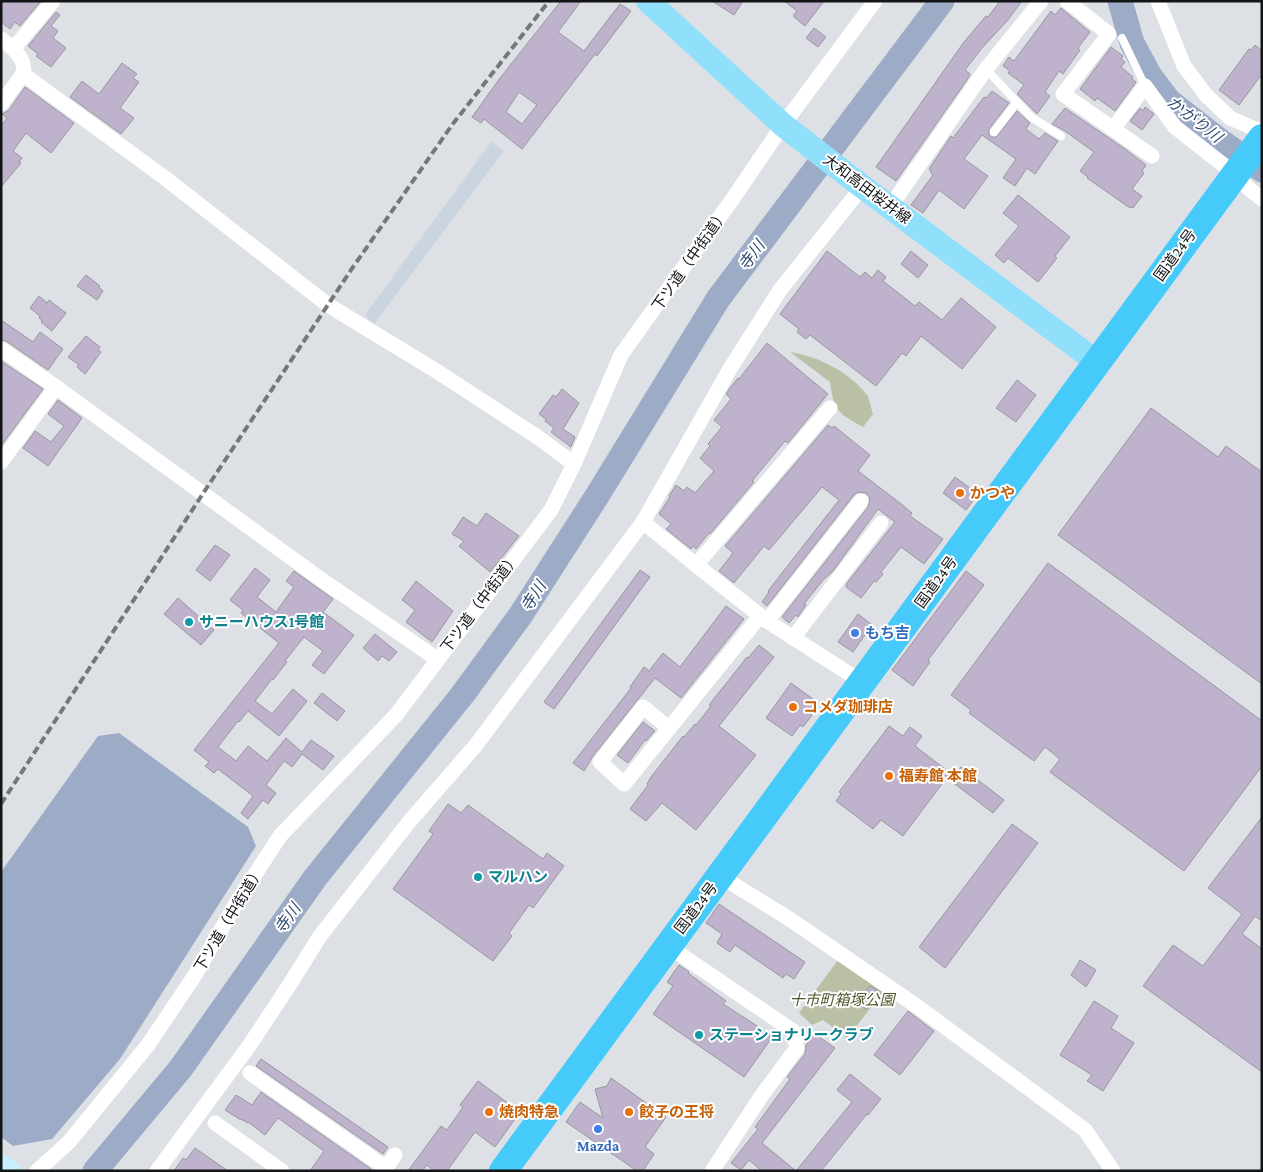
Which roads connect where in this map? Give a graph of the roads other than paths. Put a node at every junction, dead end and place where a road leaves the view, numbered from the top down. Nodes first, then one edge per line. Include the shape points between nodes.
1 (54, 1) edge
2 (648, 1) edge
3 (875, 1) edge
4 (1041, 1) edge
5 (1067, 1) edge
6 (1158, 1) edge
7 (1122, 38) dead end
8 (1, 39) edge
9 (14, 48) junction
10 (986, 69) junction
11 (23, 74) junction
12 (1145, 86) junction
13 (1017, 102) junction
14 (1, 104) edge
15 (787, 128) junction
16 (1113, 129) junction
17 (994, 132) dead end
18 (1061, 136) dead end
19 (1261, 137) edge
20 (1152, 156) dead end
21 (1237, 172) junction
22 (859, 184) junction
23 (1262, 199) edge
24 (890, 207) junction
25 (1, 349) edge
26 (1098, 362) junction
27 (56, 387) junction
28 (830, 408) dead end
29 (1, 462) edge
30 (574, 464) junction
31 (861, 501) dead end
32 (643, 522) junction
33 (881, 523) dead end
34 (696, 565) junction
35 (763, 618) junction
36 (793, 638) junction
37 (437, 659) junction
38 (862, 682) junction
39 (669, 728) junction
40 (720, 876) junction
41 (668, 946) junction
42 (250, 1073) dead end
43 (215, 1123) dead end
44 (395, 1155) dead end
45 (385, 1169) edge
46 (717, 1169) edge
47 (37, 1171) edge
48 (157, 1171) edge
49 (282, 1171) edge
50 (503, 1171) edge
51 (1113, 1171) edge

1 - 9 street
2 - 15 main road, 大和高田桜井線
3 - 15 street, 下ツ道（中街道）
4 - 10 street
5 - 16 street via 1110,34 1064,94
6 - 19 street via 1184,66 1206,95 1230,118
7 - 12 lane
8 - 9 street
9 - 11 street via 22,60
10 - 13 lane
10 - 24 street
11 - 14 street
11 - 30 street via 165,178 328,305 438,372
12 - 16 street
12 - 21 street via 1175,127
13 - 17 lane
13 - 18 lane via 1031,117
15 - 22 main road, 大和高田桜井線
15 - 30 street, 下ツ道（中街道） via 621,355
16 - 20 street
19 - 21 highway, 国道24号
21 - 23 street via 1248,188
21 - 26 highway, 国道24号
22 - 24 main road, 大和高田桜井線
22 - 32 street via 780,290 731,367
24 - 26 main road, 大和高田桜井線
25 - 27 street
26 - 38 highway, 国道24号
27 - 29 street
27 - 37 street via 322,580
28 - 34 street
30 - 37 street, 下ツ道（中街道） via 550,510
31 - 35 street
32 - 34 street
32 - 48 street via 476,745 409,822 320,936 227,1077
33 - 36 street
34 - 35 street
35 - 36 street
35 - 39 street
36 - 38 street
37 - 47 street, 下ツ道（中街道） via 396,715 280,836 195,976 148,1045 69,1142
38 - 40 highway, 国道24号
39 - 39 street via 624,784 600,762 644,707
40 - 41 highway, 国道24号
40 - 51 street via 910,1001 1085,1130
41 - 46 street via 793,1031 797,1048 762,1095
41 - 50 highway, 国道24号
42 - 45 street
43 - 49 street
44 - 45 street

